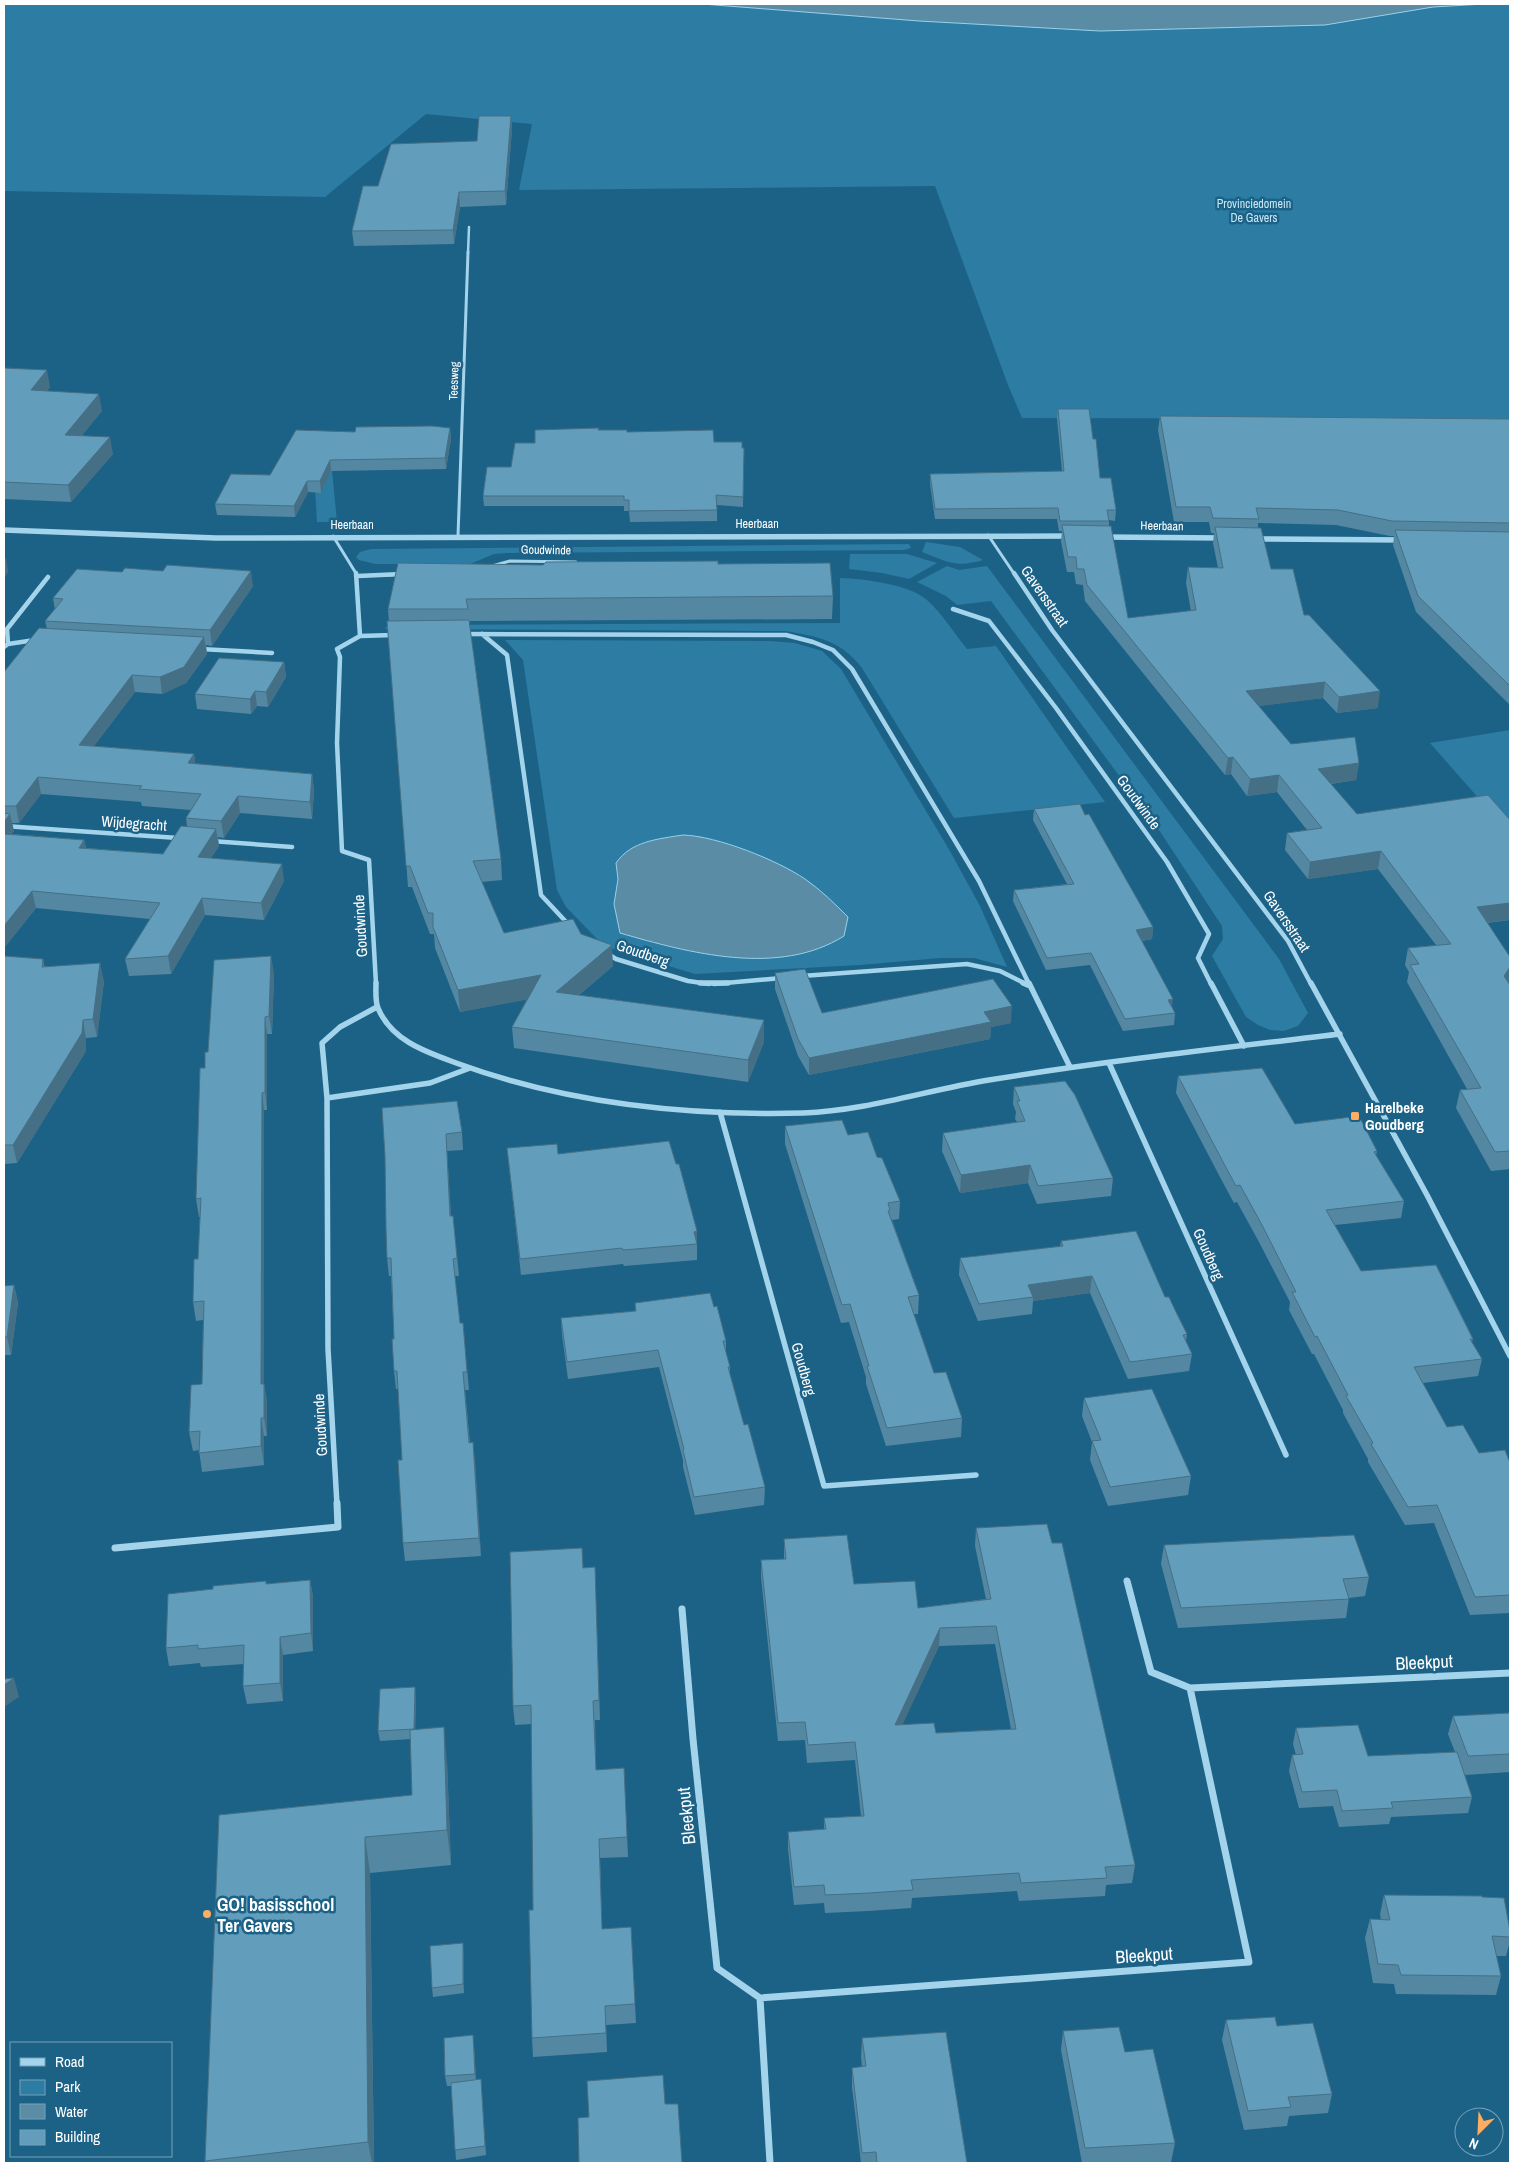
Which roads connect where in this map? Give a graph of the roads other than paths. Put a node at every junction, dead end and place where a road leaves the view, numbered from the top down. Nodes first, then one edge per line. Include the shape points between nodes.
1 (470, 227) dead end
2 (4, 530) edge
3 (988, 535) junction
4 (333, 536) junction
5 (458, 536) junction
6 (1076, 536) edge
7 (1096, 537) edge
8 (1233, 538) edge
9 (1243, 538) edge
10 (1409, 540) edge
11 (586, 562) edge
12 (486, 567) edge
13 (404, 574) edge
14 (358, 576) junction
15 (48, 577) dead end
16 (953, 609) dead end
17 (454, 634) edge
18 (482, 634) junction
19 (397, 635) edge
20 (360, 636) junction
21 (44, 641) edge
22 (6, 646) edge
23 (193, 649) edge
24 (272, 653) dead end
25 (4, 826) edge
26 (182, 839) edge
27 (202, 840) edge
28 (292, 847) dead end
29 (574, 930) edge
30 (603, 951) edge
31 (796, 977) edge
32 (786, 978) edge
33 (1030, 986) junction
34 (377, 1007) junction
35 (1340, 1034) junction
36 (1244, 1046) junction
37 (1109, 1063) junction
38 (1070, 1067) junction
39 (470, 1068) junction
40 (327, 1098) junction
41 (720, 1112) junction
42 (1510, 1356) edge
43 (1286, 1455) dead end
44 (976, 1475) dead end
45 (115, 1548) dead end
46 (1127, 1580) dead end
47 (682, 1609) dead end
48 (1510, 1673) edge
49 (1190, 1688) junction
50 (760, 1998) junction
51 (770, 2163) edge

1 - 5 street, Teesweg
2 - 4 street, Heerbaan via 216,538
3 - 5 street, Heerbaan
3 - 6 street, Heerbaan
3 - 35 street, Gaversstraat via 1052,630 1288,941
4 - 5 street, Heerbaan
4 - 14 street
7 - 8 street, Heerbaan
9 - 10 street
11 - 12 street, Goudwinde via 510,561
13 - 14 street
14 - 20 street
15 - 22 street via 6,630
16 - 36 street, Goudwinde via 989,621 1167,862 1209,934 1198,958
17 - 18 street
18 - 29 street via 507,655 541,895
18 - 33 street via 786,636 833,650 852,669 979,881
19 - 20 street
20 - 34 street, Goudwinde via 337,649 340,657 338,743 342,852 369,860
21 - 22 street
23 - 24 street
25 - 26 street, Wijdegracht
27 - 28 street
30 - 32 street, Goudberg via 616,959 688,981 711,984
31 - 33 street via 968,964 1000,972
33 - 38 street
34 - 39 street via 390,1026 413,1047
34 - 40 street, Goudwinde via 340,1027 322,1044
35 - 36 street
35 - 42 street, Gaversstraat
36 - 37 street
37 - 38 street
37 - 43 street, Goudberg
38 - 41 street via 971,1083 868,1105 805,1113
39 - 40 street via 430,1083
39 - 41 street via 531,1087 591,1100
40 - 45 street, Goudwinde via 328,1349 338,1527
41 - 44 street, Goudberg via 824,1486
46 - 49 street, Bleekput via 1151,1672
47 - 50 street, Bleekput via 717,1968
48 - 49 street, Bleekput
49 - 50 street, Bleekput via 1249,1962
50 - 51 street

